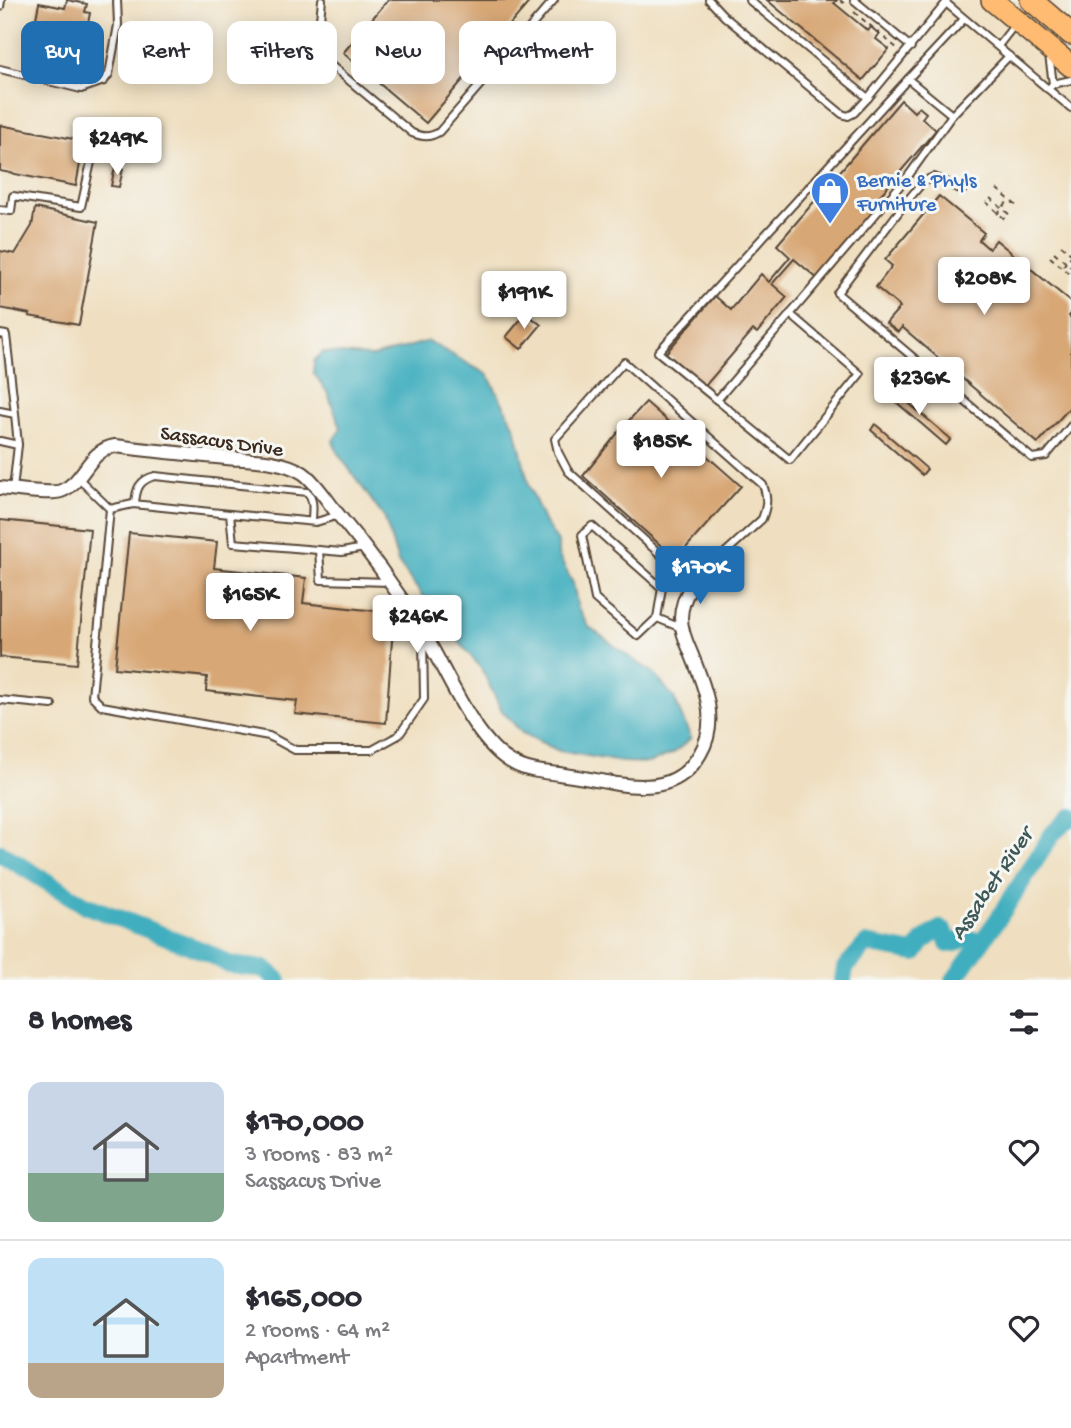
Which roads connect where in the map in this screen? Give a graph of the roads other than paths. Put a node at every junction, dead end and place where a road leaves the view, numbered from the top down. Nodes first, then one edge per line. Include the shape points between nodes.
1 (1, 0) edge
2 (117, 0) edge
3 (323, 0) edge
4 (554, 0) edge
5 (709, 0) edge
6 (749, 0) edge
7 (853, 0) edge
8 (992, 0) edge
9 (1031, 0) edge
10 (945, 1) edge
11 (0, 7) edge
12 (964, 19) junction
13 (1017, 21) junction
14 (1071, 34) edge
15 (998, 46) junction
16 (1047, 46) junction
17 (911, 47) junction
18 (1009, 56) junction
19 (1071, 66) edge
20 (0, 69) edge
21 (908, 79) junction
22 (1071, 80) edge
23 (1051, 87) junction
24 (868, 98) junction
25 (1071, 108) edge
26 (952, 115) junction
27 (95, 144) dead end
28 (962, 191) dead end
29 (0, 210) edge
30 (790, 314) junction
31 (0, 334) edge
32 (717, 400) junction
33 (0, 411) edge
34 (15, 414) junction
35 (1071, 426) edge
36 (0, 441) edge
37 (18, 445) junction
38 (78, 478) junction
39 (7, 488) edge
40 (135, 504) junction
41 (110, 509) junction
42 (230, 514) junction
43 (339, 515) junction
44 (312, 521) junction
45 (365, 548) junction
46 (319, 550) junction
47 (389, 582) junction
48 (692, 583) junction
49 (657, 618) junction
50 (683, 629) junction
51 (423, 632) junction
52 (0, 700) edge
53 (52, 705) dead end

1 - 11 lane
2 - 20 lane via 118,25 104,81 81,89
3 - 4 lane via 318,39 321,57 412,133 425,137 439,132
5 - 24 lane via 842,114 854,113
6 - 24 lane
7 - 17 lane
8 - 13 highway
9 - 14 highway
10 - 12 lane
10 - 17 lane
12 - 15 lane
12 - 21 lane
13 - 15 lane
13 - 16 highway
15 - 18 lane
16 - 19 highway
16 - 23 lane
17 - 24 lane
18 - 23 lane
18 - 26 lane
21 - 26 lane
21 - 32 lane via 658,352
22 - 23 lane
23 - 25 lane
26 - 30 lane via 909,175
27 - 29 lane via 81,207 13,196 11,211
28 - 35 lane via 933,177 923,182 837,293 1032,458 1046,456
30 - 32 lane
30 - 32 lane via 860,374 790,460
31 - 34 lane via 6,335
33 - 34 lane
34 - 37 lane
36 - 37 lane
37 - 39 lane
38 - 39 street, Sassacus Drive via 58,492
38 - 41 lane
38 - 43 street, Sassacus Drive via 110,447 275,463 306,476
40 - 41 lane
40 - 42 lane
40 - 44 lane via 139,484 149,477 221,482 307,492 313,503
41 - 51 lane via 92,696 102,706 269,736 295,750 372,750 399,735 424,699
42 - 44 lane
42 - 46 lane via 233,543
43 - 44 lane
43 - 45 street, Sassacus Drive
45 - 46 lane
45 - 47 street, Sassacus Drive
46 - 47 lane via 321,580
47 - 51 street, Sassacus Drive
48 - 48 lane via 762,519 766,492 624,362 555,439 558,452 568,471
48 - 50 street, Sassacus Drive via 681,610
49 - 49 lane via 662,588 592,526 582,535 595,599 638,636
49 - 50 lane
50 - 51 street, Sassacus Drive via 707,700 708,737 687,770 668,782 646,787 532,770 507,760 479,731
52 - 53 lane

